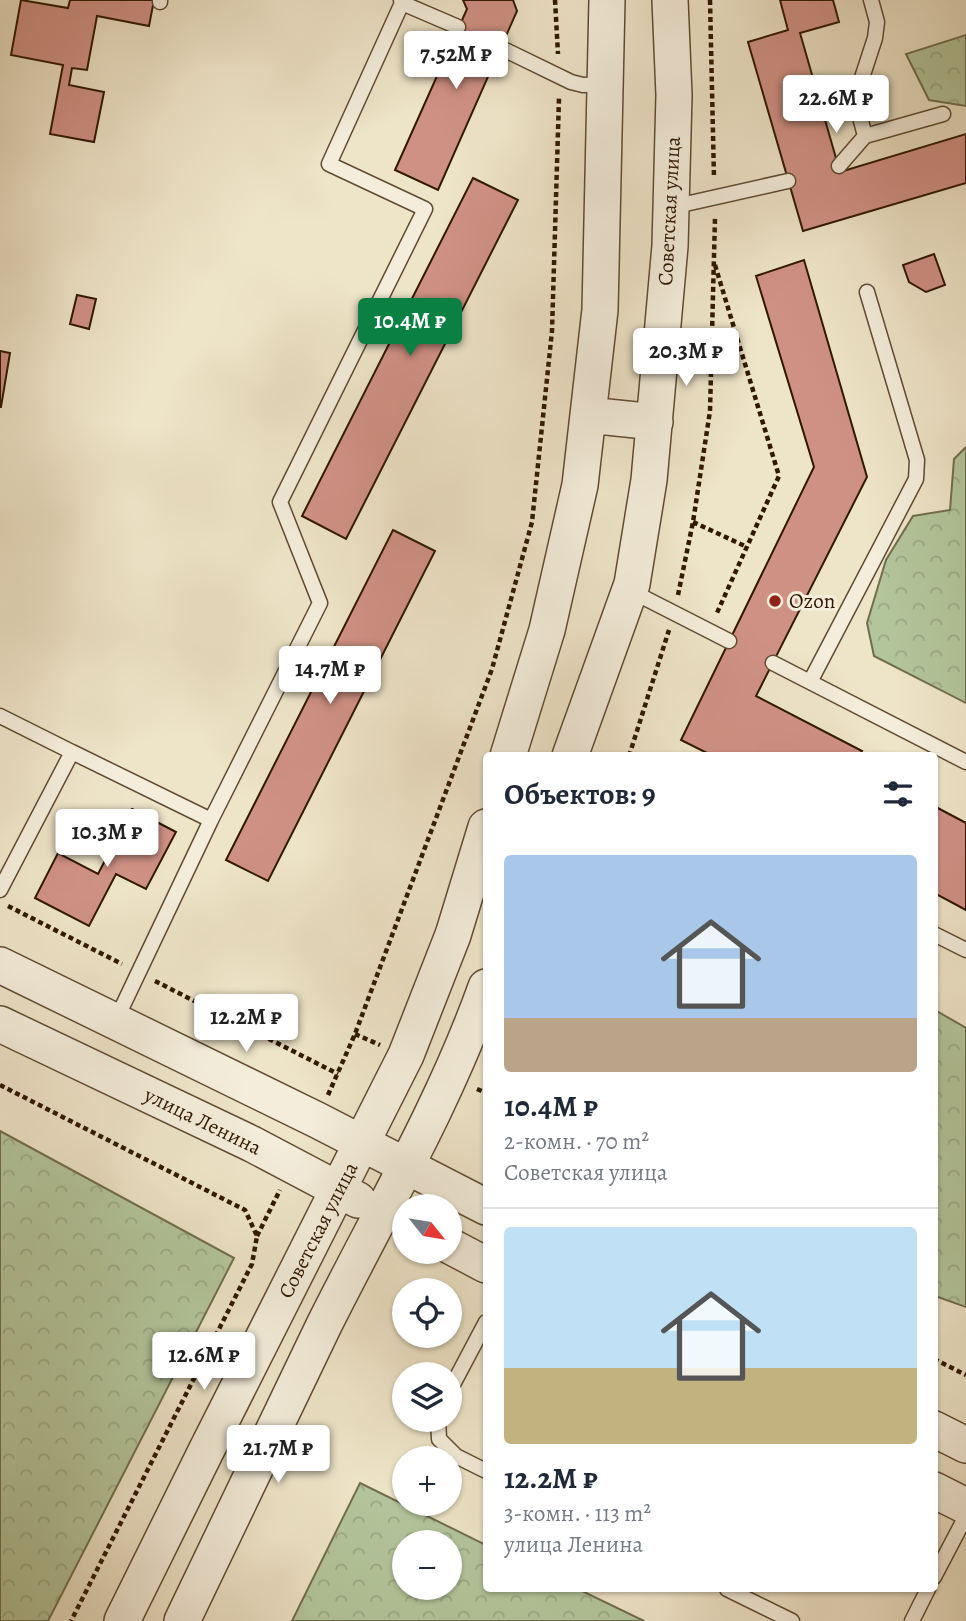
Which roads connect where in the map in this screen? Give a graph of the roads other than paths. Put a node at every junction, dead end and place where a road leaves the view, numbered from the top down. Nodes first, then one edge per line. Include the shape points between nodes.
1 (607, 0) edge
2 (670, 0) edge
3 (871, 0) edge
4 (402, 2) edge
5 (458, 27) dead end
6 (501, 48) dead end
7 (605, 84) junction
8 (943, 114) dead end
9 (865, 136) junction
10 (839, 166) dead end
11 (788, 181) dead end
12 (671, 208) junction
13 (867, 292) dead end
14 (588, 415) junction
15 (655, 422) junction
16 (630, 590) junction
17 (729, 641) dead end
18 (773, 663) dead end
19 (810, 682) junction
20 (0, 716) edge
21 (72, 752) junction
22 (509, 752) edge
23 (571, 752) edge
24 (966, 762) edge
25 (211, 820) junction
26 (483, 837) edge
27 (0, 890) edge
28 (938, 936) edge
29 (966, 950) edge
30 (0, 965) edge
31 (483, 996) edge
32 (115, 1022) junction
33 (0, 1024) edge
34 (362, 1143) junction
35 (406, 1166) junction
36 (339, 1190) junction
37 (399, 1194) edge
38 (483, 1205) edge
39 (392, 1216) edge
40 (392, 1219) edge
41 (462, 1252) edge
42 (483, 1263) edge
43 (483, 1328) edge
44 (462, 1368) edge
45 (938, 1431) edge
46 (439, 1432) edge
47 (966, 1445) edge
48 (483, 1470) edge
49 (938, 1492) edge
50 (966, 1506) edge
51 (966, 1516) edge
52 (938, 1569) edge
53 (733, 1592) edge
54 (927, 1592) edge
55 (122, 1621) edge
56 (182, 1621) edge
57 (792, 1621) edge
58 (912, 1621) edge

1 - 7 street
2 - 12 street, Советская улица via 674,95
3 - 9 lane via 877,22 875,38 856,102
4 - 5 lane
4 - 25 lane via 330,164 425,209 280,502 320,603
6 - 7 lane via 583,85
7 - 14 street via 600,310
8 - 9 lane
9 - 10 lane
11 - 12 lane
12 - 15 street, Советская улица
13 - 19 lane via 917,460 916,479
14 - 15 street
14 - 22 street via 580,485 553,603
15 - 16 street, Советская улица
16 - 17 lane
16 - 23 street, Советская улица
18 - 19 lane
19 - 24 lane
20 - 21 lane
21 - 25 lane
21 - 27 lane
25 - 32 lane
26 - 34 street, Советская улица via 453,934 406,1055
28 - 29 lane
30 - 32 street
31 - 35 street via 467,1042
32 - 34 street
33 - 36 street, улица Ленина
34 - 35 street
34 - 36 street, Советская улица
35 - 37 street
35 - 38 street
36 - 39 street, улица Ленина
36 - 55 street, Советская улица
40 - 56 street via 324,1325
41 - 42 street
43 - 44 lane
45 - 47 street
46 - 48 lane via 439,1439 456,1456
49 - 50 street
51 - 52 lane
53 - 57 lane
54 - 58 lane

